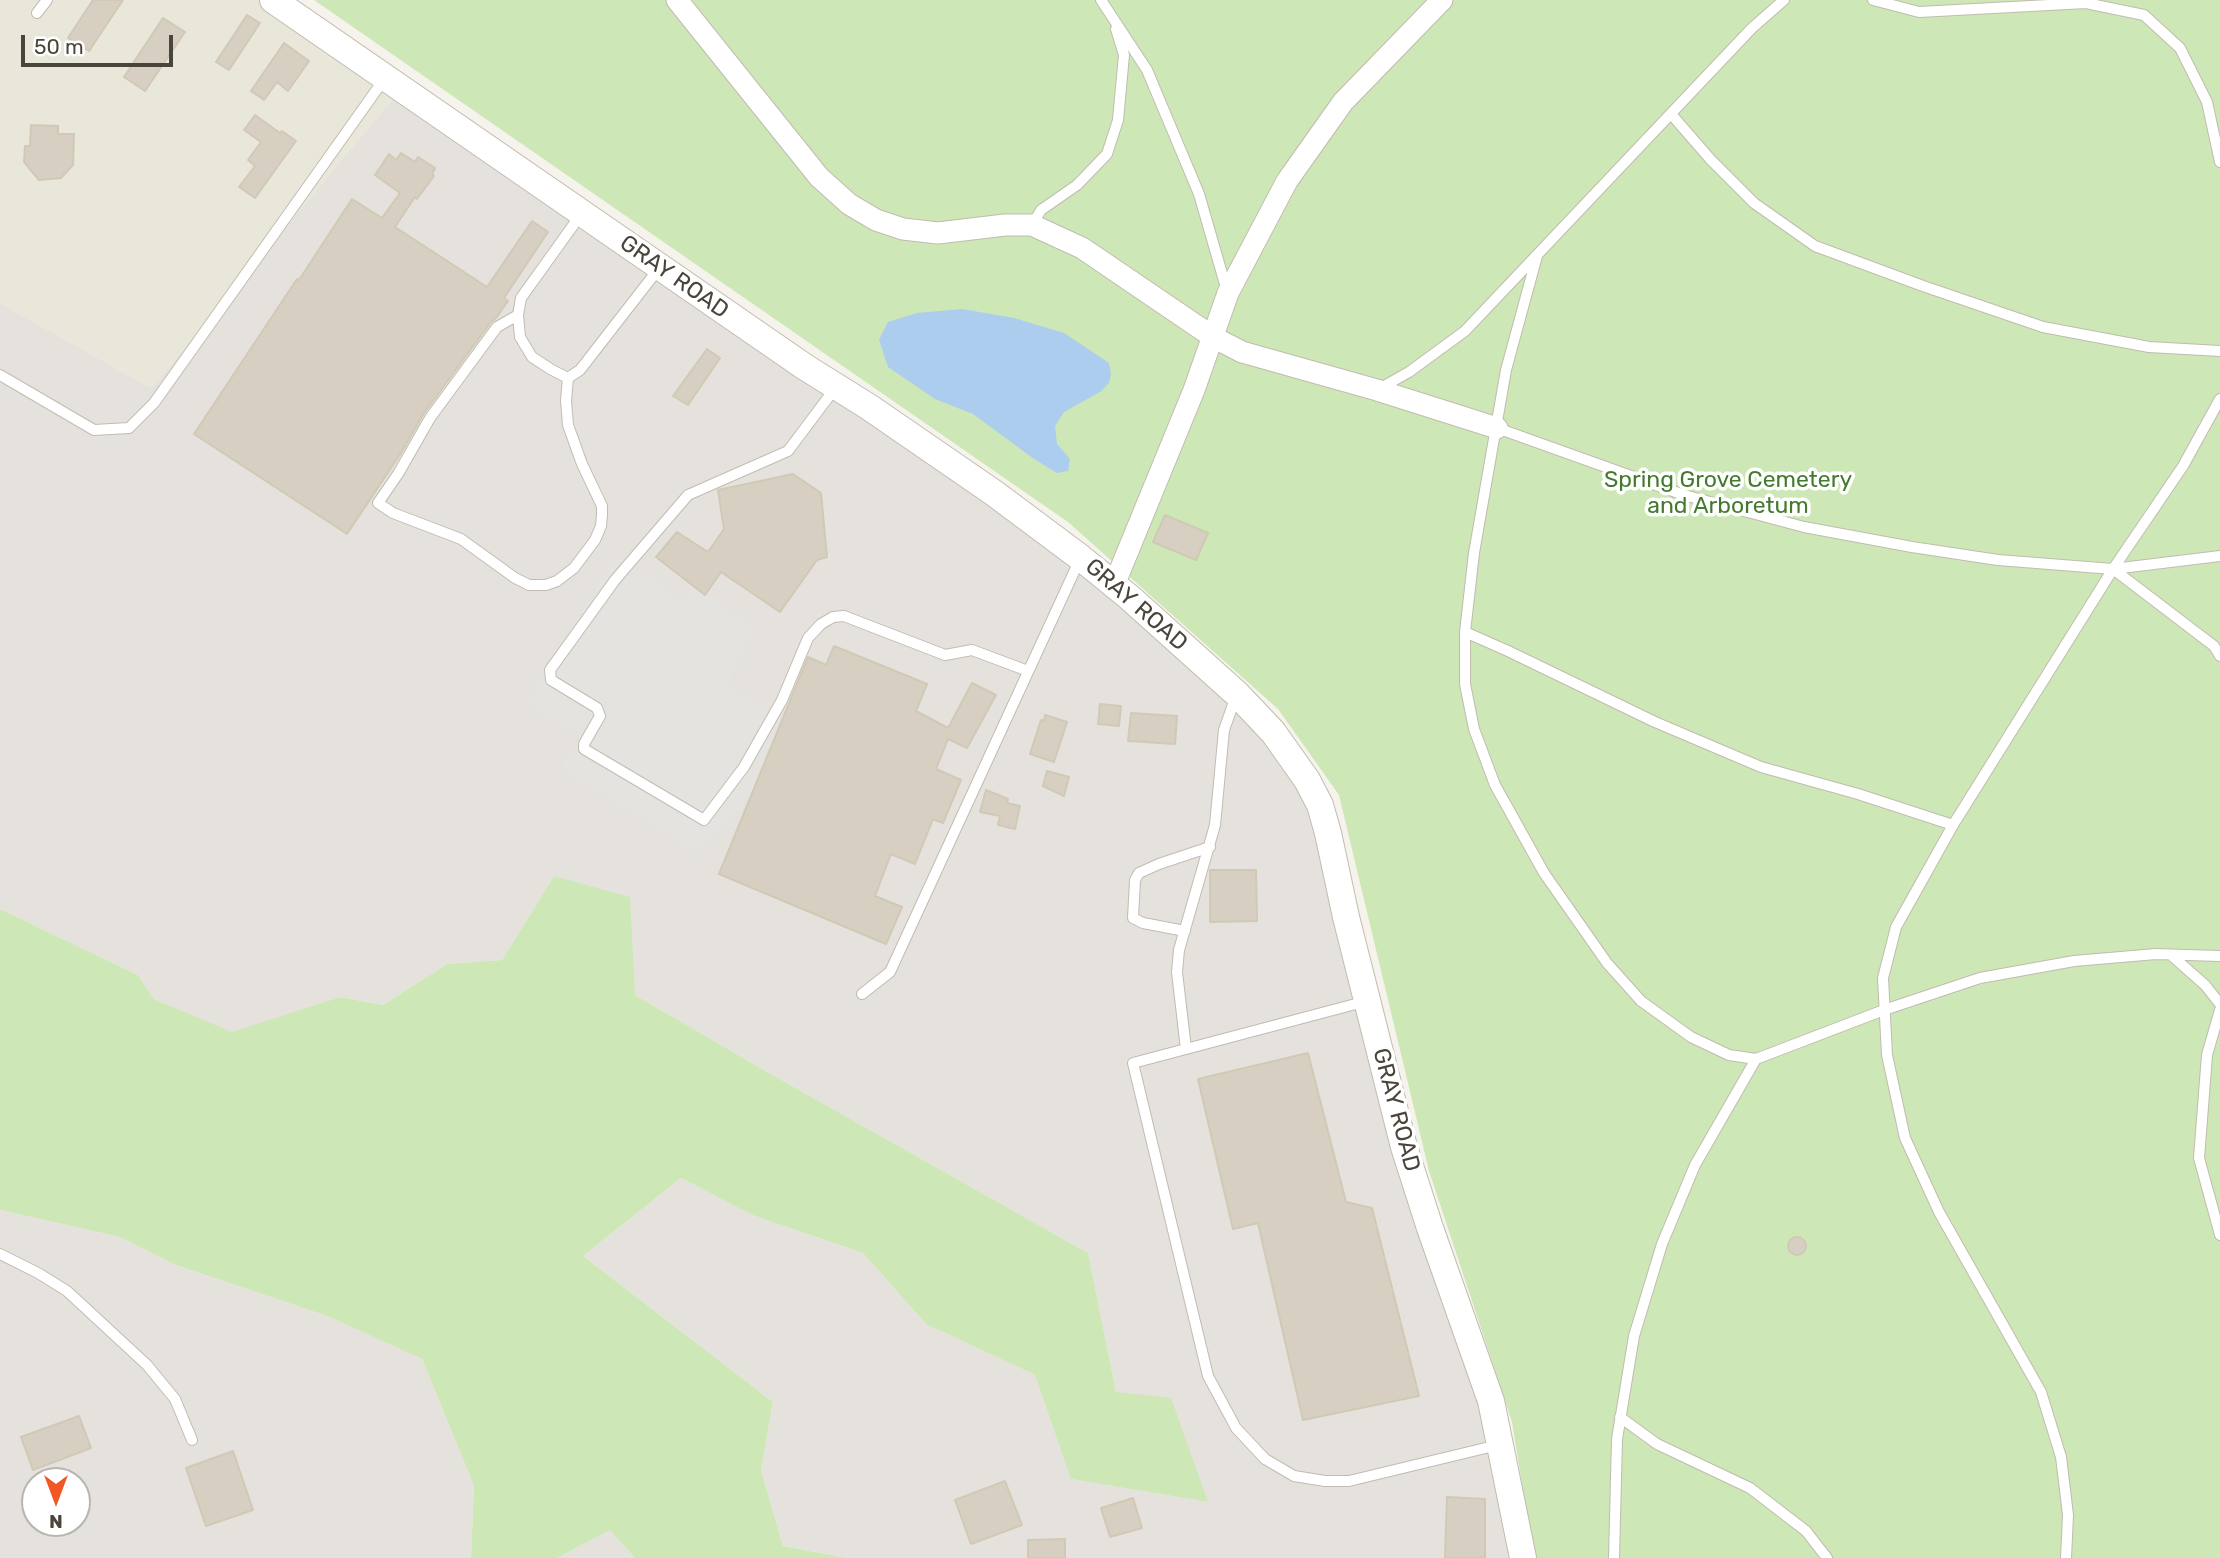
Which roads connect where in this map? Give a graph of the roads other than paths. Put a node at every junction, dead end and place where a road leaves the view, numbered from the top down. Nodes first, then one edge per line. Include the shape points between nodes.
1 (47, 0) edge
2 (273, 0) edge
3 (677, 0) edge
4 (1101, 0) edge
5 (1442, 0) edge
6 (1784, 0) edge
7 (1874, 0) edge
8 (37, 13) dead end
9 (1111, 13) junction
10 (386, 78) junction
11 (1671, 114) junction
12 (2220, 162) edge
13 (582, 213) junction
14 (1032, 225) junction
15 (1537, 256) junction
16 (660, 267) junction
17 (1228, 293) junction
18 (517, 315) junction
19 (1213, 337) junction
20 (2220, 351) edge
21 (0, 376) edge
22 (568, 378) junction
23 (836, 387) junction
24 (1377, 390) junction
25 (2220, 399) edge
26 (1497, 428) junction
27 (2220, 556) edge
28 (1081, 558) junction
29 (2113, 569) junction
30 (1114, 585) junction
31 (1465, 632) junction
32 (2220, 656) edge
33 (1028, 671) junction
34 (1237, 694) junction
35 (1952, 825) junction
36 (1210, 847) junction
37 (1185, 930) junction
38 (2171, 954) junction
39 (2220, 956) edge
40 (862, 994) dead end
41 (1367, 1001) junction
42 (2220, 1004) edge
43 (1884, 1010) junction
44 (2220, 1010) edge
45 (1186, 1049) junction
46 (1756, 1059) junction
47 (2220, 1235) edge
48 (0, 1254) edge
49 (1620, 1416) junction
50 (192, 1440) dead end
51 (1501, 1445) junction
52 (1523, 1558) edge
53 (1614, 1558) edge
54 (1827, 1558) edge
55 (2066, 1558) edge

1 - 8 lane
2 - 10 street, GRAY ROAD
3 - 14 street via 819,177 849,204 903,229 938,233
4 - 9 lane
5 - 17 street via 1343,102 1287,181
6 - 11 lane
7 - 12 lane via 1919,12 2086,3 2144,15 2180,48 2207,102
9 - 14 lane via 1125,55 1118,120 1107,154 1077,186 1041,210
9 - 17 lane via 1158,94 1199,194
10 - 13 street, GRAY ROAD
10 - 21 lane via 154,403 129,428 94,430
11 - 15 lane
11 - 20 lane via 1754,203 1815,246 2043,327 2149,347
13 - 16 street, GRAY ROAD
13 - 18 lane via 521,298
14 - 19 street via 1082,248
15 - 24 lane via 1465,331
15 - 26 lane via 1506,370
16 - 22 lane via 580,370
16 - 23 street, GRAY ROAD
17 - 19 street
18 - 22 lane via 520,337 532,357
18 - 22 lane via 489,337 430,418 378,503 461,539 529,585 557,581 574,568 595,540 603,515 568,425
19 - 24 street via 1242,352
19 - 30 street
23 - 28 street, GRAY ROAD
23 - 33 lane via 788,451 688,495 615,580 550,670 551,680 597,708 600,716 584,750 704,820 744,767 782,700 808,638 833,617 844,616 945,655 972,650
24 - 26 street
25 - 29 lane via 2183,466
26 - 29 lane via 1684,495 1804,527 1998,560
26 - 31 lane
27 - 29 lane
28 - 30 street, GRAY ROAD
28 - 33 lane
29 - 32 lane via 2214,646
29 - 35 lane
30 - 34 street, GRAY ROAD
31 - 35 lane via 1761,767
31 - 46 lane via 1465,684 1474,729 1495,785 1544,873 1607,963 1641,1001 1691,1037 1729,1055
33 - 40 lane via 890,972
34 - 36 lane via 1224,730
34 - 41 street, GRAY ROAD via 1273,732 1320,805
35 - 43 lane via 1896,927 1883,978
36 - 37 lane
36 - 37 lane via 1159,864 1139,873 1135,880 1133,918
37 - 45 lane via 1177,972
38 - 39 lane
38 - 42 lane
38 - 43 lane via 2074,961 1980,978
41 - 45 lane
41 - 51 street, GRAY ROAD via 1404,1147 1492,1401
43 - 46 lane
43 - 55 lane via 1887,1055 1905,1138 1939,1212 2040,1392 2061,1457 2068,1516
44 - 47 lane via 2207,1055 2199,1158
45 - 51 lane via 1133,1063 1208,1376 1236,1428 1275,1465 1294,1476 1325,1481 1349,1481
46 - 49 lane via 1695,1165 1661,1244 1634,1336
48 - 50 lane via 67,1291 147,1365 175,1399
49 - 53 lane
49 - 54 lane via 1657,1444 1750,1488 1806,1531
51 - 52 street, GRAY ROAD

